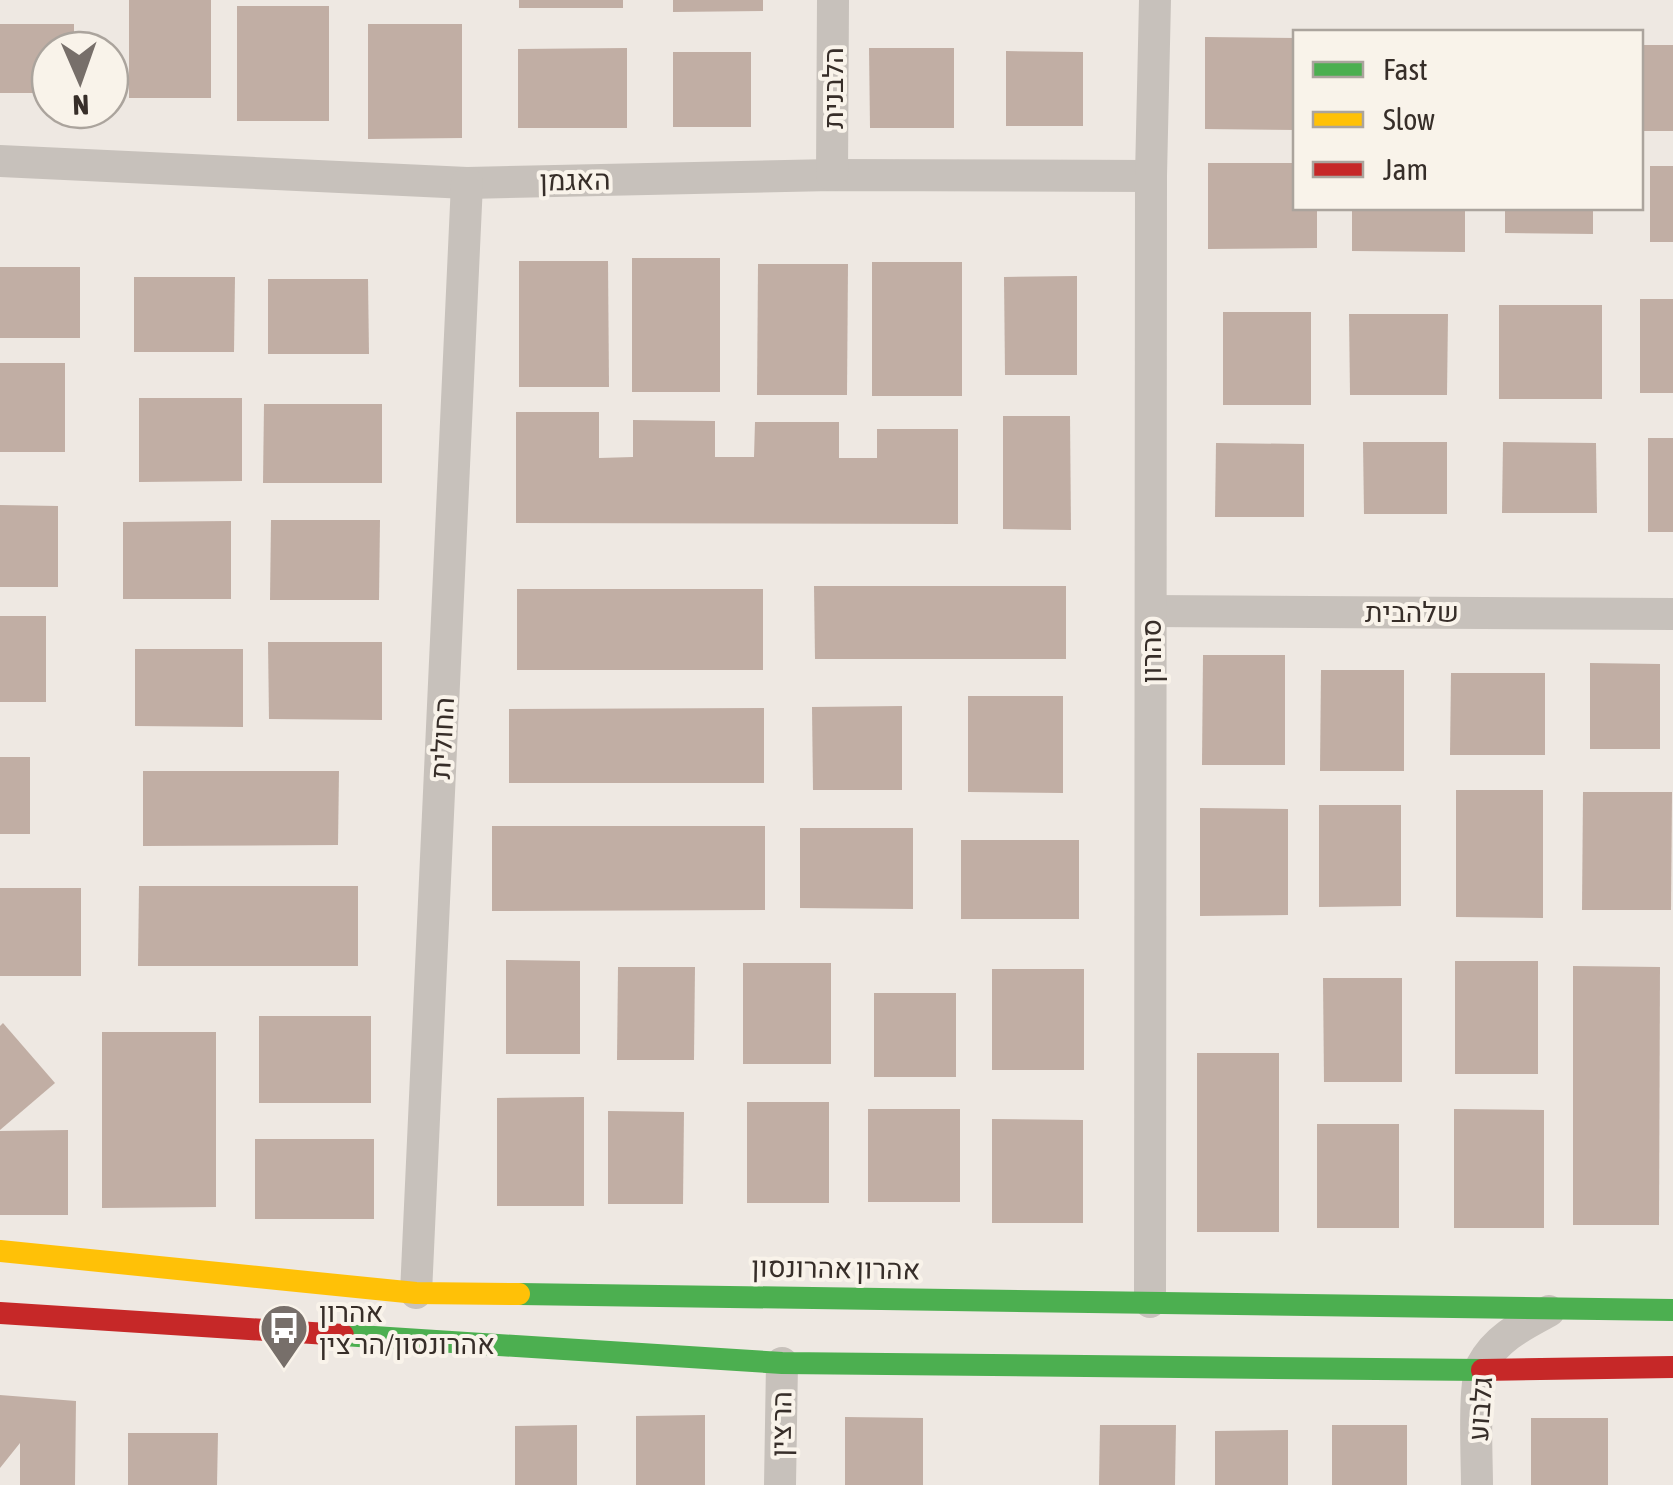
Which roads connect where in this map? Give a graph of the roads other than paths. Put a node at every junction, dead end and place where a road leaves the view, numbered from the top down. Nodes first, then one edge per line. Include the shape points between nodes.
1 (833, 0) edge
2 (1155, 0) edge
3 (0, 161) edge
4 (832, 176) junction
5 (1150, 176) junction
6 (467, 182) junction
7 (1151, 611) junction
8 (1673, 614) edge
9 (0, 1250) edge
10 (416, 1292) junction
11 (1150, 1302) junction
12 (1553, 1309) junction
13 (1673, 1310) edge
14 (0, 1314) edge
15 (782, 1363) junction
16 (1673, 1367) edge
17 (1479, 1370) junction
18 (780, 1485) edge
19 (1477, 1485) edge

1 - 4 street, הלבנית
2 - 5 street, סהרון
3 - 6 street, האגמן
4 - 5 street, האגמן
4 - 6 street, האגמן
5 - 7 street, סהרון
6 - 10 street, החולית
7 - 8 street, שלהבית
7 - 11 street, סהרון
9 - 10 street, אהרון אהרונסון
10 - 11 street, אהרון אהרונסון
11 - 12 street, אהרון אהרונסון
12 - 13 street, אהרון אהרונסון
12 - 17 street, גלבוע via 1516,1328
14 - 15 street
15 - 17 street
15 - 18 street, הר צין
16 - 17 street
17 - 19 street, גלבוע

